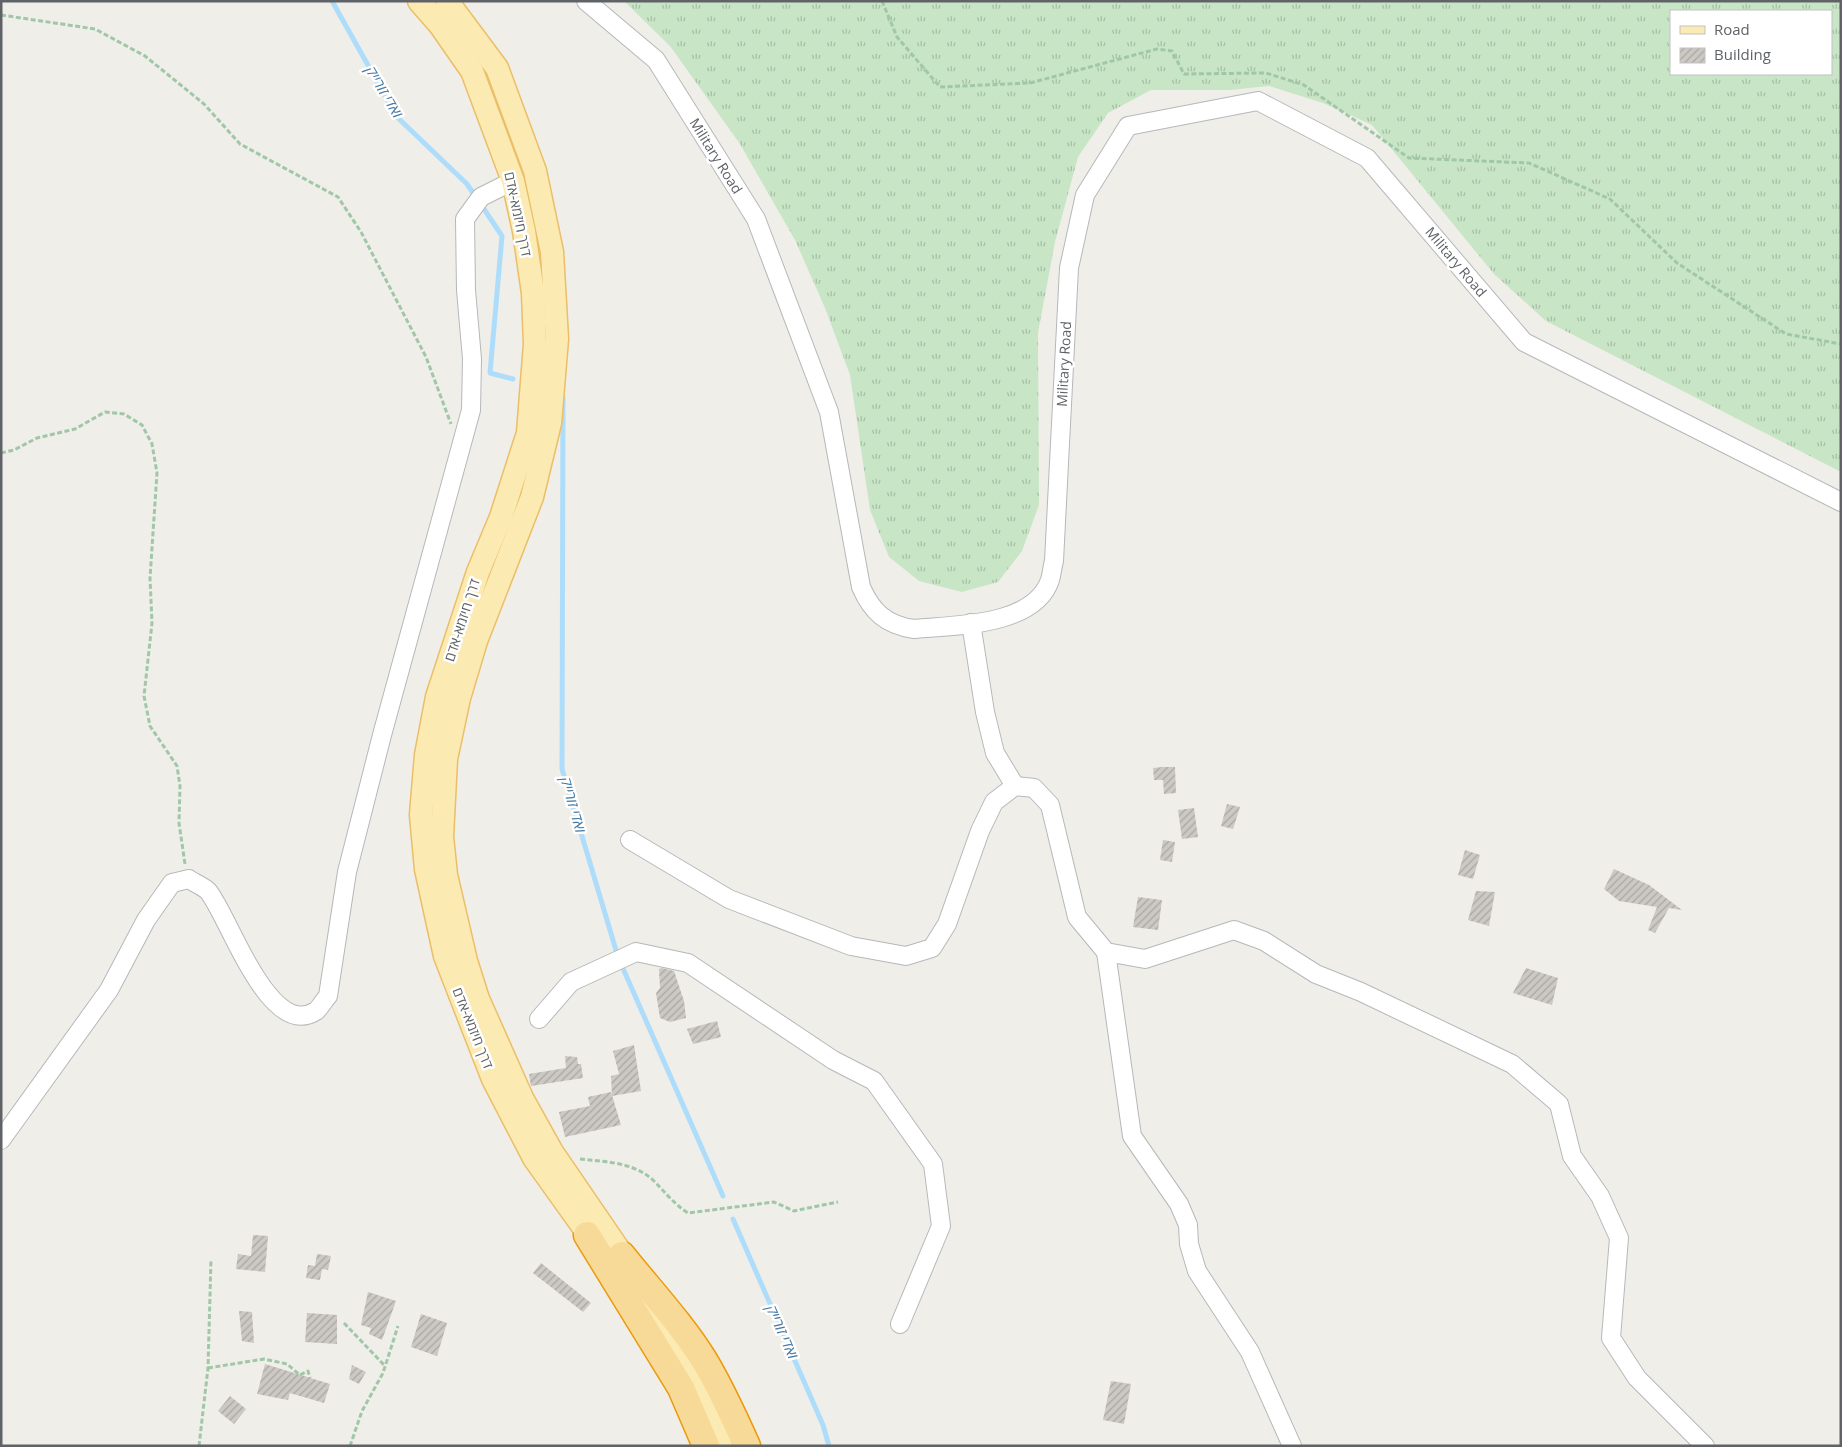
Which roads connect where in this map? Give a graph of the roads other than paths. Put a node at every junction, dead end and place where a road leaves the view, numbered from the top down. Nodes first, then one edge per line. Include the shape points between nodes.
1 (419, 1) edge
2 (447, 1) edge
3 (586, 1) edge
4 (513, 181) junction
5 (1841, 502) edge
6 (971, 623) junction
7 (1015, 786) junction
8 (630, 840) dead end
9 (1106, 952) junction
10 (539, 1019) dead end
11 (1, 1140) edge
12 (587, 1235) junction
13 (622, 1255) junction
14 (900, 1324) dead end
15 (706, 1446) edge
16 (721, 1446) edge
17 (735, 1446) edge
18 (747, 1446) edge
19 (1292, 1446) edge
20 (1705, 1446) edge

1 - 4 main road, דרך חיזמא-אדם via 472,71
2 - 13 main road, דרך חיזמא-אדם via 497,68 535,171 552,252 558,339 550,423 532,497 476,641 446,759 442,837 446,874 478,999 522,1098 552,1152
3 - 6 street, Military Road via 656,60 756,219 828,412 861,587 874,612 899,627 914,629
4 - 11 street via 481,197 465,219 471,410 347,872 328,996 316,1011 301,1015 283,1011 265,993 207,890 188,879 172,883 146,920 108,990
4 - 12 main road, דרך חיזמא-אדם via 533,293 535,344 528,433 502,517 478,572 436,697 426,755 421,816 426,868 445,956 493,1080 534,1158
5 - 6 street, Military Road via 1524,342 1368,158 1258,101 1128,126 1085,195 1069,268 1054,561 1050,582 1023,610 1004,618
6 - 7 street via 994,753
7 - 8 street via 994,802 980,831 947,924 932,948 906,956 851,946 729,899
7 - 9 street via 1034,788 1050,805 1077,917
9 - 19 street via 1132,1136 1179,1204 1188,1225 1189,1244 1197,1271 1250,1352
9 - 20 street via 1145,959 1234,930 1264,941 1316,974 1512,1064 1559,1104 1572,1156 1600,1196 1620,1238 1611,1338 1637,1378
10 - 14 street via 571,982 636,952 688,963 833,1060 874,1081 933,1164 941,1226
12 - 15 highway via 681,1388
12 - 16 main road, דרך חיזמא-אדם via 665,1334
13 - 17 main road, דרך חיזמא-אדם via 675,1327
13 - 18 highway via 703,1360

